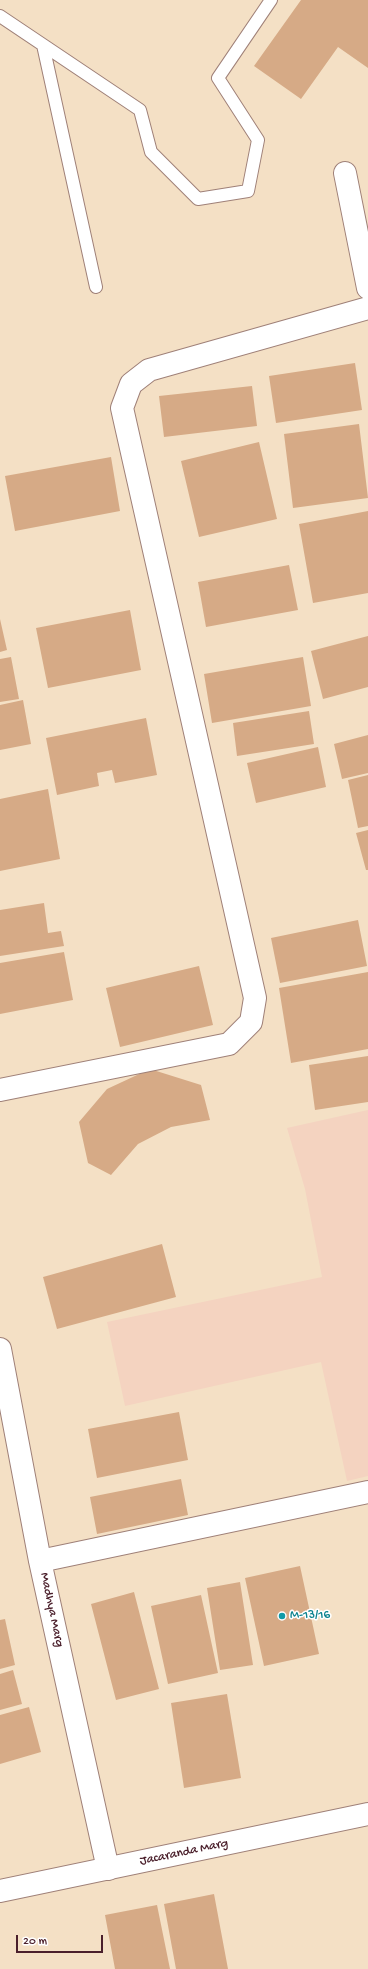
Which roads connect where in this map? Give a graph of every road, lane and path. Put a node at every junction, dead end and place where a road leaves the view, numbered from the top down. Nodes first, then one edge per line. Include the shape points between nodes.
1 (271, 0) edge
2 (0, 16) edge
3 (42, 45) junction
4 (346, 172) dead end
5 (96, 286) dead end
6 (368, 288) edge
7 (368, 308) edge
8 (0, 1090) edge
9 (0, 1349) edge
10 (368, 1492) edge
11 (40, 1561) junction
12 (368, 1814) edge
13 (108, 1869) junction
14 (0, 1891) edge

1 - 3 lane via 218,78 258,140 248,191 198,199 151,152 140,110
2 - 3 lane
3 - 5 lane
4 - 6 street
7 - 8 street via 149,370 131,384 122,408 255,998 251,1022 229,1044
9 - 11 street, Madhya Marg
10 - 11 street
11 - 13 street, Madhya Marg
12 - 13 street, Jacaranda Marg
13 - 14 street, Jacaranda Marg

